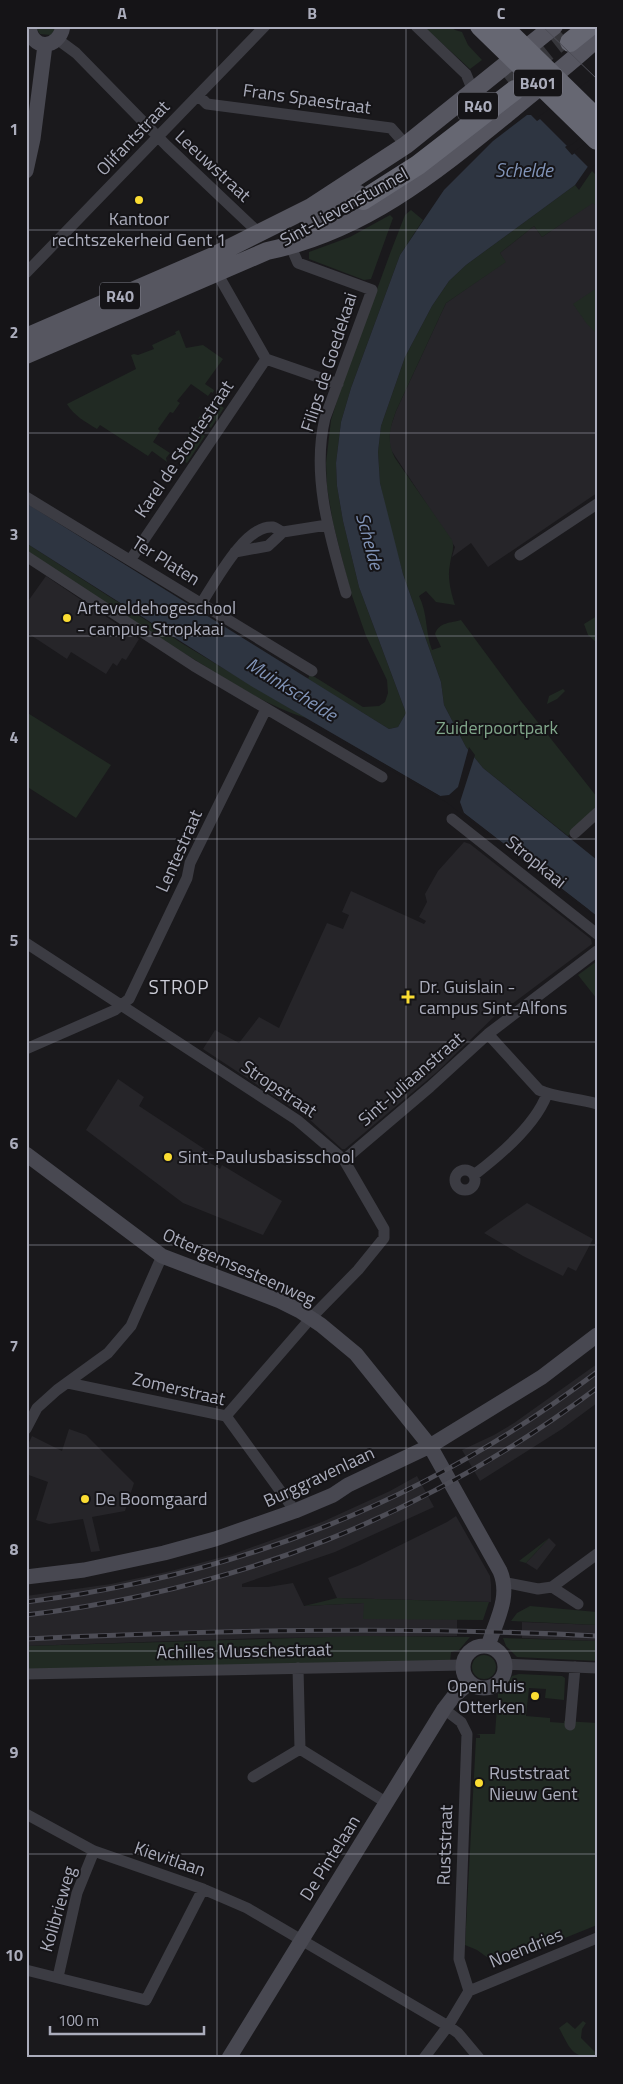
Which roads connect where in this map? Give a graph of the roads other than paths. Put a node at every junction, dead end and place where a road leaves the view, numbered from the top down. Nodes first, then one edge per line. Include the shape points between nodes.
1 (265, 26) edge
2 (416, 26) edge
3 (471, 26) edge
4 (480, 26) edge
5 (502, 26) edge
6 (508, 26) edge
7 (590, 26) edge
8 (566, 33) edge
9 (29, 34) edge
10 (55, 37) edge
11 (597, 38) edge
12 (529, 46) junction
13 (508, 62) junction
14 (565, 77) junction
15 (512, 86) tunnel mouth
16 (473, 91) junction
17 (543, 95) junction
18 (199, 96) junction
19 (597, 107) edge
20 (597, 119) edge
21 (158, 137) junction
22 (597, 140) edge
23 (406, 145) junction
24 (597, 149) edge
25 (26, 171) edge
26 (361, 197) junction
27 (260, 234) junction
28 (290, 247) junction
29 (267, 251) junction
30 (215, 264) junction
31 (26, 273) edge
32 (26, 336) edge
33 (26, 355) edge
34 (266, 359) junction
35 (338, 384) junction
36 (26, 497) edge
37 (597, 504) edge
38 (327, 525) junction
39 (283, 532) junction
40 (236, 552) junction
41 (520, 555) dead end
42 (26, 556) edge
43 (131, 559) junction
44 (346, 593) dead end
45 (201, 604) junction
46 (312, 671) dead end
47 (266, 709) junction
48 (382, 777) dead end
49 (597, 813) edge
50 (452, 819) dead end
51 (575, 833) dead end
52 (597, 934) edge
53 (26, 943) edge
54 (597, 951) edge
55 (123, 1005) junction
56 (488, 1034) junction
57 (26, 1049) edge
58 (547, 1094) junction
59 (597, 1104) edge
60 (26, 1154) edge
61 (344, 1160) junction
62 (474, 1175) dead end
63 (162, 1256) junction
64 (311, 1318) junction
65 (597, 1335) edge
66 (68, 1383) junction
67 (226, 1416) junction
68 (26, 1429) edge
69 (430, 1446) junction
70 (295, 1511) junction
71 (597, 1554) edge
72 (26, 1577) edge
73 (504, 1582) junction
74 (552, 1587) junction
75 (578, 1604) dead end
76 (488, 1646) junction
77 (505, 1664) junction
78 (463, 1665) junction
79 (575, 1667) junction
80 (298, 1668) junction
81 (597, 1668) edge
82 (26, 1674) edge
83 (469, 1683) junction
84 (444, 1709) junction
85 (570, 1725) dead end
86 (300, 1749) junction
87 (253, 1778) dead end
88 (387, 1803) junction
89 (26, 1814) edge
90 (94, 1851) junction
91 (202, 1889) junction
92 (597, 1938) edge
93 (302, 1940) junction
94 (26, 1970) edge
95 (58, 1977) junction
96 (469, 1991) junction
97 (448, 2026) junction
98 (229, 2058) edge
99 (424, 2058) edge
100 (479, 2058) edge

1 - 18 street, Olifantstraat
2 - 16 street via 466,74
3 - 13 street
4 - 22 highway, B401, bridge
5 - 20 highway, B401, bridge
6 - 12 street
7 - 8 highway, R40
8 - 12 main road, R40
9 - 10 street via 40,44
10 - 21 street, Leeuwstraat via 76,53
10 - 25 street
11 - 14 main road, R40
12 - 13 main road, R40
12 - 14 main road
13 - 16 main road, R40
13 - 17 main road
14 - 17 main road, R40
14 - 19 main road
15 - 26 highway, Sint-Lievenstunnel / R40
16 - 23 main road, R40
17 - 24 main road
17 - 28 main road, R40 via 393,200 342,227
18 - 21 street, Olifantstraat
18 - 23 street, Frans Spaestraat via 207,104 391,128
21 - 27 street, Leeuwstraat
21 - 31 street, Olifantstraat
23 - 27 main road, R40 via 311,207
26 - 29 main road, Sint-Lievenstunnel / R40
26 - 30 main road, Sint-Lievenstunnel / R40 via 248,246
27 - 30 main road, R40
28 - 29 main road, R40
28 - 35 street, Filips de Goedekaai via 298,262 372,290
29 - 30 main road, R40
30 - 32 main road, R40
30 - 33 main road, R40
30 - 34 street
34 - 35 street
34 - 43 street, Karel de Stoutestraat
35 - 38 street, Filips de Goedekaai via 321,437
36 - 43 street, Ter Platen
37 - 41 street
38 - 39 street
38 - 44 street, Filips de Goedekaai
39 - 40 street via 268,546
39 - 40 street via 273,527 260,529 248,537
40 - 45 street
42 - 47 street via 123,621
43 - 45 street, Ter Platen
45 - 46 street, Ter Platen
47 - 48 street
47 - 55 street, Lentestraat via 190,863 187,878 133,991
49 - 51 street
50 - 52 street, Stropkaai
53 - 55 street, Stropstraat
54 - 56 street, Sint-Juliaanstraat
55 - 57 street
55 - 61 street, Stropstraat via 297,1120
56 - 58 street via 539,1090
56 - 61 street, Sint-Juliaanstraat
58 - 59 street
58 - 62 street via 538,1111 500,1156
60 - 63 street, Ottergemsesteenweg
61 - 64 street, Stropstraat via 385,1235 358,1270
63 - 64 street, Ottergemsesteenweg via 280,1301
63 - 66 street via 131,1326 108,1353
64 - 67 street
64 - 69 street, Ottergemsesteenweg via 356,1354
65 - 69 street, Burggravenlaan via 542,1377
66 - 67 street, Zomerstraat
66 - 68 street via 37,1408
67 - 70 street, Zomerstraat
69 - 70 street, Burggravenlaan
69 - 73 street, Ottergemsesteenweg
70 - 72 street, Burggravenlaan via 157,1555 84,1570
71 - 74 street
73 - 74 street via 538,1589
73 - 76 street, Ottergemsesteenweg via 502,1610
74 - 75 street
76 - 77 street via 500,1652
76 - 78 street via 470,1651
77 - 79 street
77 - 83 street via 504,1675 494,1686 478,1688
78 - 80 street, Achilles Musschestraat
78 - 83 street
79 - 81 street
79 - 85 street
80 - 82 street, Achilles Musschestraat
80 - 86 street
83 - 84 street, De Pintelaan
84 - 88 street, De Pintelaan
84 - 96 street, Ruststraat via 462,1722 467,1734 459,1959
86 - 87 street
86 - 88 street
88 - 93 street, De Pintelaan
89 - 90 street, Kievitlaan
90 - 91 street, Kievitlaan
90 - 95 street, Kolibrieweg via 77,1894
91 - 93 street, Kievitlaan via 247,1908
91 - 95 street via 146,2000
92 - 96 street, Noendries
93 - 97 street, Kievitlaan
93 - 98 street, De Pintelaan
94 - 95 street
96 - 97 street
97 - 99 street
97 - 100 street, Kievitlaan

